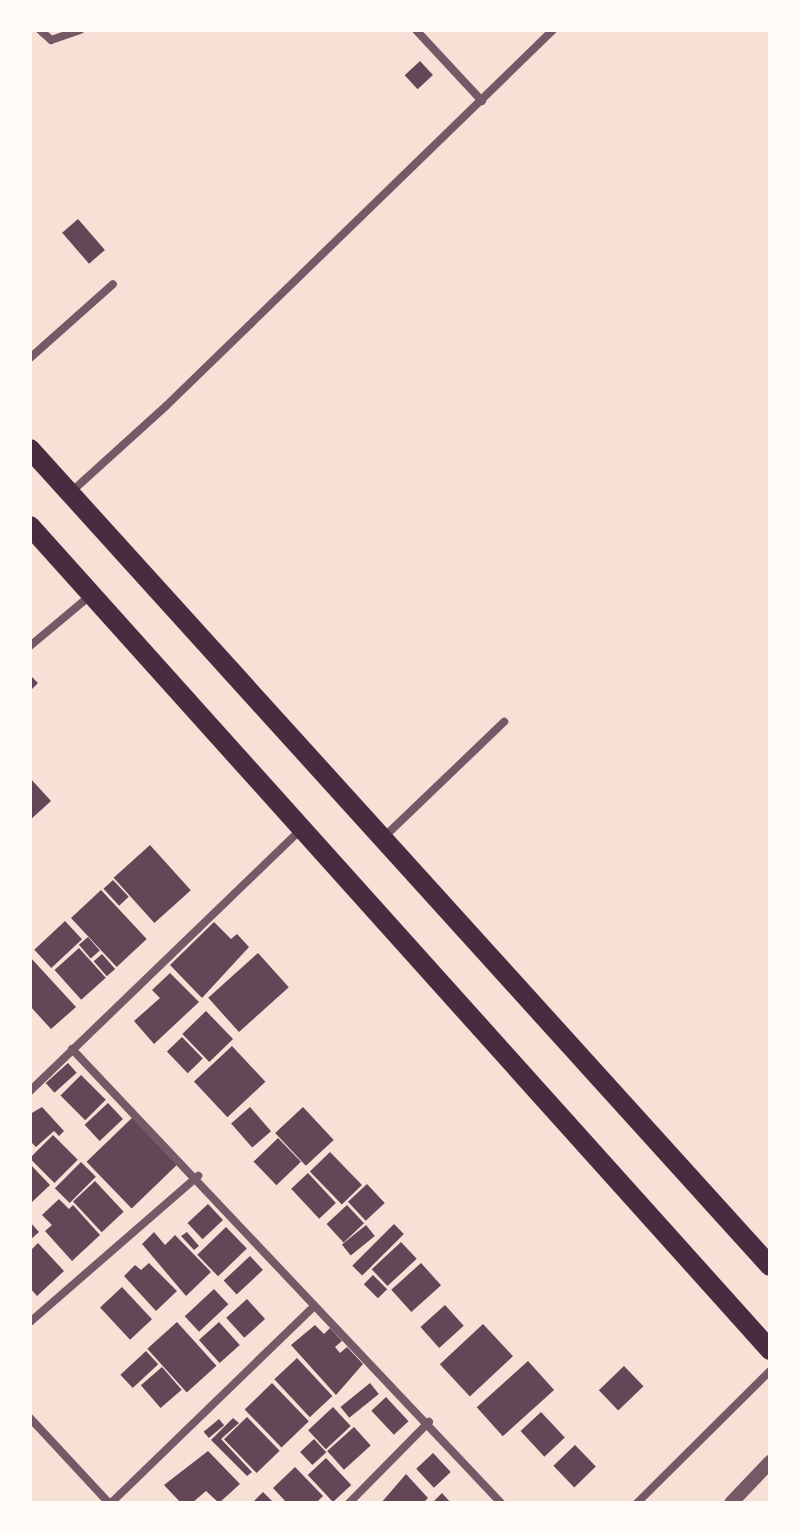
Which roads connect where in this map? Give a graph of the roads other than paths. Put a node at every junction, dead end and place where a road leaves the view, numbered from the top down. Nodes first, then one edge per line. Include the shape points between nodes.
1 (40, 30) edge
2 (80, 30) edge
3 (416, 30) edge
4 (553, 30) edge
5 (482, 101) junction
6 (113, 284) dead end
7 (30, 358) edge
8 (30, 449) edge
9 (69, 493) junction
10 (30, 526) edge
11 (91, 594) junction
12 (30, 646) edge
13 (504, 722) dead end
14 (301, 829) junction
15 (381, 841) junction
16 (72, 1049) junction
17 (30, 1091) edge
18 (198, 1176) junction
19 (770, 1266) edge
20 (314, 1306) junction
21 (30, 1322) edge
22 (770, 1350) edge
23 (770, 1371) edge
24 (30, 1418) edge
25 (429, 1422) junction
26 (770, 1462) edge
27 (110, 1503) edge
28 (349, 1503) edge
29 (501, 1503) edge
30 (637, 1503) edge
31 (731, 1503) edge

1 - 2 street via 51,40
3 - 5 street
4 - 5 street
5 - 9 street
6 - 7 street
8 - 9 highway
9 - 15 highway
10 - 11 highway
11 - 12 street
11 - 14 highway
13 - 15 street
14 - 16 street
14 - 22 highway
15 - 19 highway
16 - 17 street
16 - 18 street
18 - 20 street
18 - 21 street
20 - 25 street
20 - 27 street
23 - 30 street
24 - 27 street
25 - 28 street
25 - 29 street
26 - 31 street

